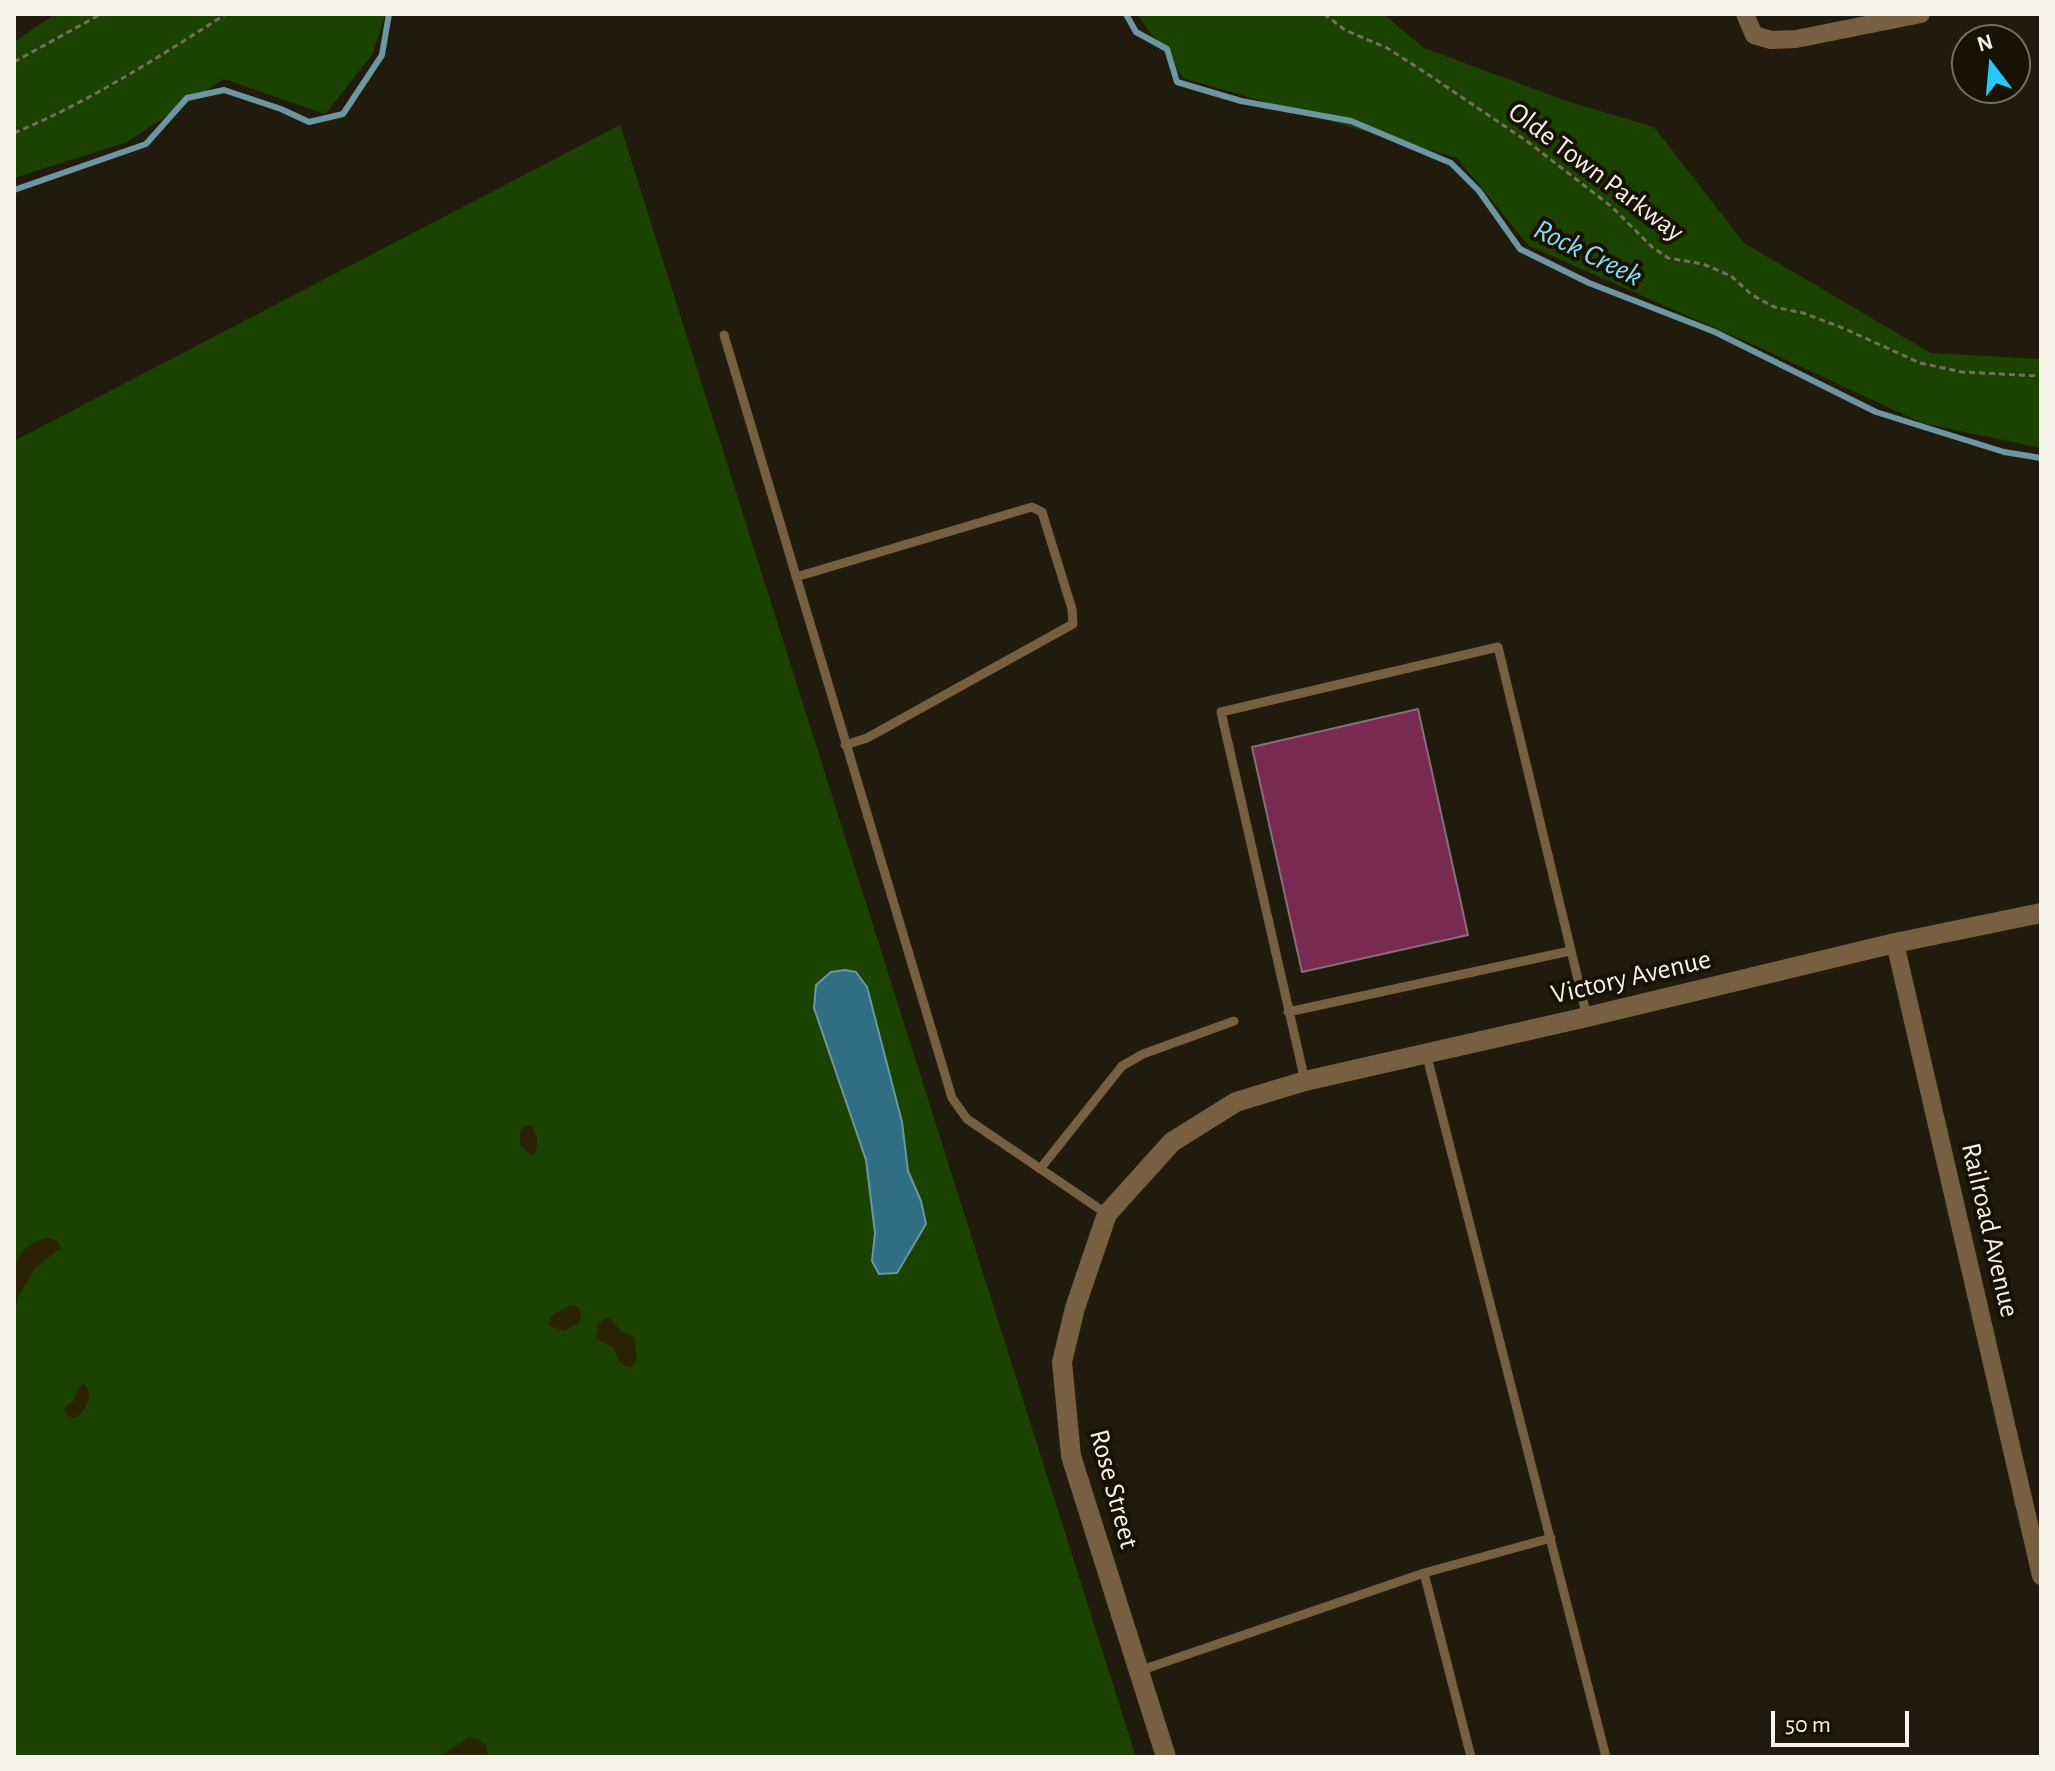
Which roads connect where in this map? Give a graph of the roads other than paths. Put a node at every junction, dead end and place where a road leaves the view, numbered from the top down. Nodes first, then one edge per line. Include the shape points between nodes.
1 (1745, 14) edge
2 (1921, 14) edge
3 (724, 335) dead end
4 (796, 577) junction
5 (845, 745) junction
6 (2041, 913) edge
7 (1895, 943) junction
8 (1570, 951) junction
9 (1288, 1012) junction
10 (1587, 1017) junction
11 (1234, 1021) dead end
12 (1426, 1053) junction
13 (1305, 1081) junction
14 (1236, 1102) joint
15 (1040, 1169) junction
16 (1107, 1214) junction
17 (1551, 1538) junction
18 (1424, 1573) junction
19 (2041, 1576) edge
20 (1139, 1671) junction
21 (1166, 1757) edge
22 (1471, 1757) edge
23 (1606, 1757) edge

1 - 2 street via 1754,35 1771,40
3 - 4 lane
4 - 5 lane
4 - 5 lane via 1032,507 1042,512 1072,609 1073,624 867,738
5 - 15 lane via 952,1098 967,1119
6 - 7 street, Victory Avenue
7 - 10 street, Victory Avenue
7 - 19 street, Railroad Avenue
8 - 9 lane
8 - 9 lane via 1498,647 1221,712
8 - 10 lane
9 - 13 lane
10 - 12 street, Victory Avenue
11 - 15 lane via 1122,1066
12 - 13 street, Victory Avenue
12 - 17 lane
13 - 14 street, Victory Avenue
14 - 16 street, Rose Street via 1172,1142
15 - 16 lane
16 - 20 street, Rose Street via 1062,1362 1071,1456
17 - 18 lane
17 - 23 lane
18 - 20 lane
18 - 22 lane
20 - 21 street, Rose Street

